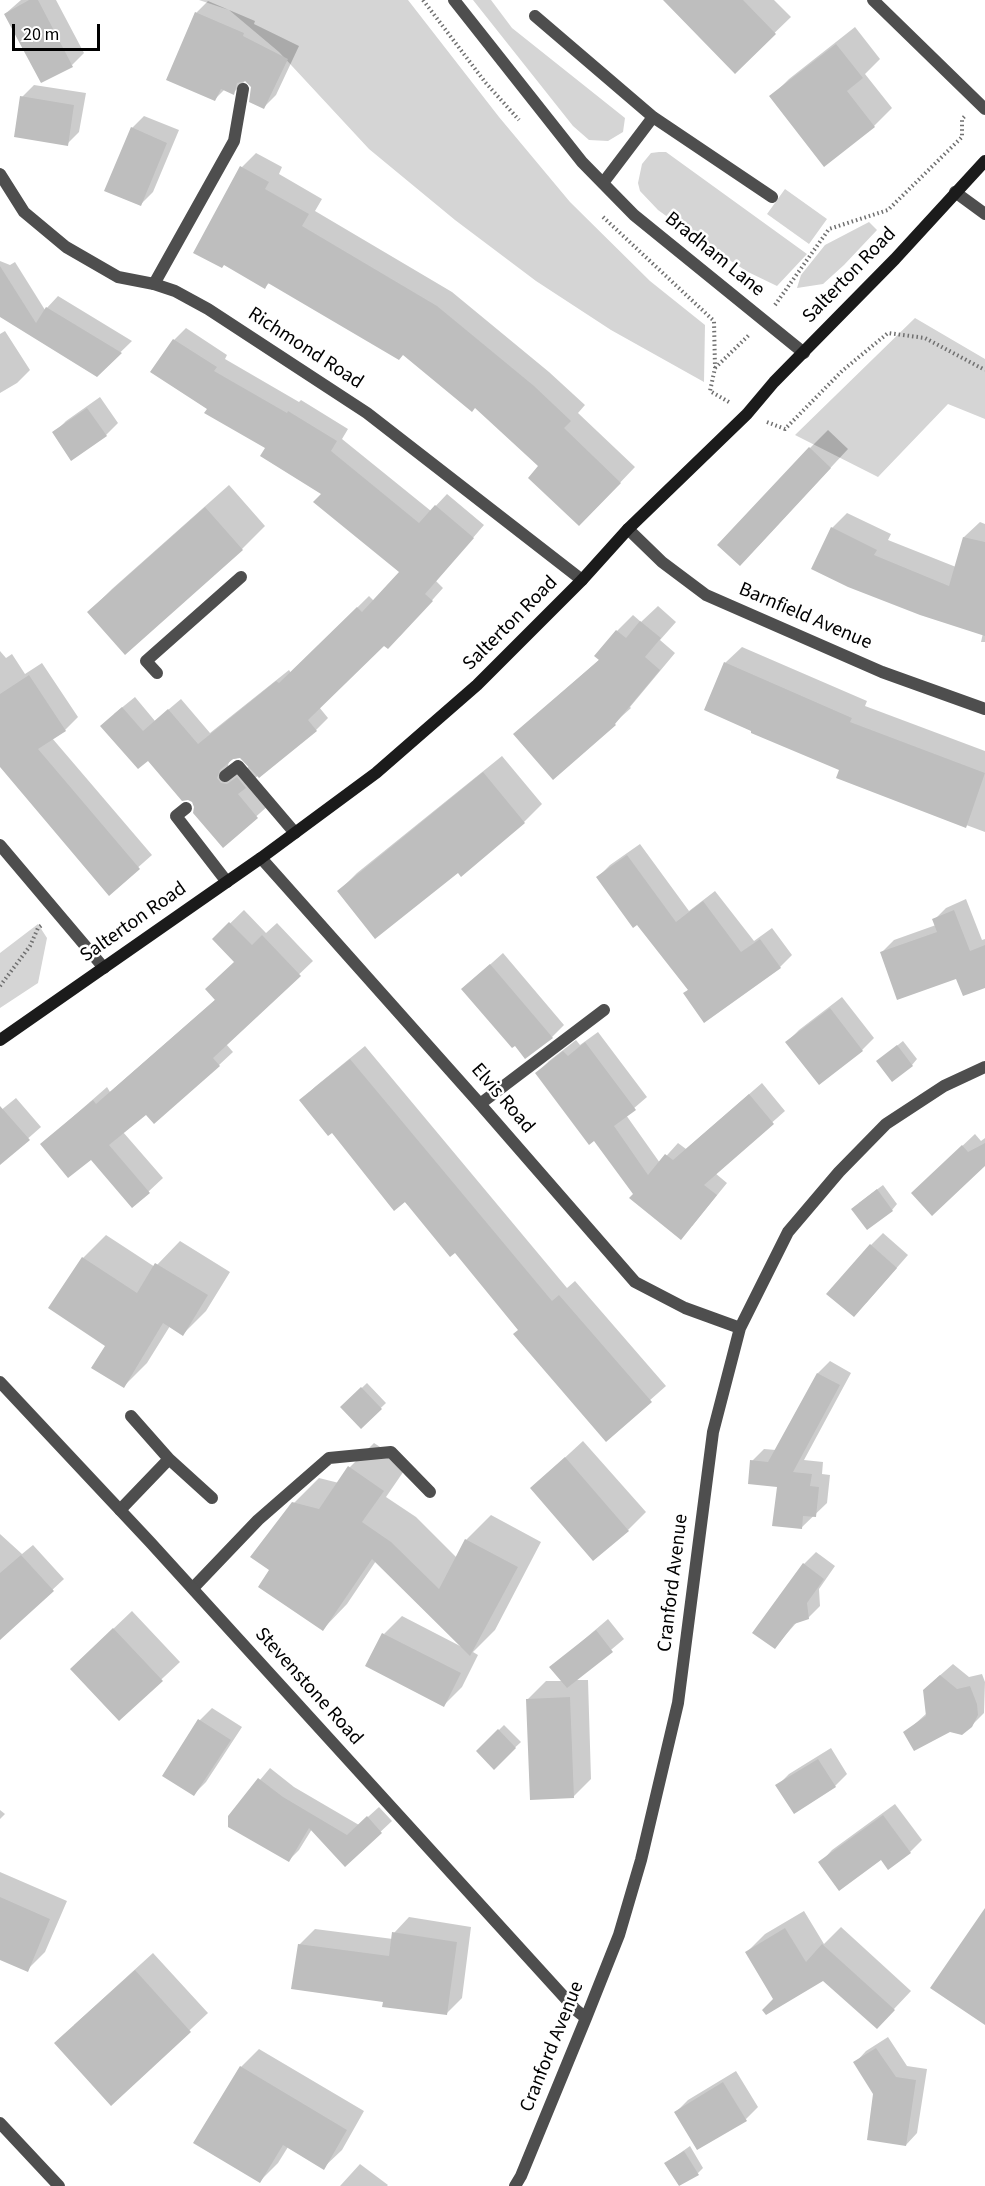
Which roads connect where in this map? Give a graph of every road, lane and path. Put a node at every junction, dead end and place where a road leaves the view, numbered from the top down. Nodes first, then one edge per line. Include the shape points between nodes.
1 (453, 0) edge
2 (873, 0) edge
3 (535, 16) dead end
4 (243, 89) dead end
5 (982, 105) edge
6 (653, 117) junction
7 (985, 161) edge
8 (0, 174) edge
9 (603, 183) junction
10 (955, 192) junction
11 (772, 197) dead end
12 (985, 214) edge
13 (154, 284) junction
14 (787, 288) dead end
15 (804, 352) junction
16 (731, 353) dead end
17 (715, 368) dead end
18 (985, 370) edge
19 (785, 429) dead end
20 (628, 529) junction
21 (241, 577) dead end
22 (582, 580) junction
23 (157, 673) dead end
24 (985, 708) edge
25 (225, 776) dead end
26 (186, 808) dead end
27 (295, 833) junction
28 (0, 845) edge
29 (261, 858) junction
30 (227, 882) junction
31 (57, 913) junction
32 (104, 969) junction
33 (0, 986) edge
34 (604, 1010) dead end
35 (0, 1040) edge
36 (985, 1067) edge
37 (480, 1104) junction
38 (740, 1328) junction
39 (0, 1382) edge
40 (131, 1416) dead end
41 (169, 1459) junction
42 (430, 1492) dead end
43 (212, 1498) dead end
44 (120, 1509) junction
45 (193, 1588) junction
46 (586, 2018) junction
47 (0, 2123) edge
48 (59, 2186) edge
49 (515, 2186) edge

1 - 9 street, Bradham Lane
2 - 5 street
3 - 6 street
4 - 13 street via 234,141
5 - 14 path via 963,119 962,137 888,210 829,230
6 - 9 street
6 - 11 street
7 - 10 main road, Salterton Road
8 - 13 street, Richmond Road via 24,212 66,247 118,277
9 - 15 street, Bradham Lane via 634,215
10 - 12 street
10 - 15 main road, Salterton Road
13 - 22 street, Richmond Road via 208,309 367,413
15 - 20 main road, Salterton Road via 747,414
16 - 17 path
18 - 19 path via 925,338 888,333 842,371
20 - 22 main road, Salterton Road
20 - 24 street, Barnfield Avenue via 662,562 706,595 882,672
21 - 23 street via 146,661
22 - 27 main road, Salterton Road via 477,685 376,773
25 - 27 street via 238,766
26 - 30 street via 176,816
27 - 29 main road, Salterton Road
28 - 31 street
29 - 30 main road, Salterton Road
29 - 37 street, Elvis Road
30 - 32 main road, Salterton Road
31 - 32 street
31 - 33 path via 38,928 30,946
32 - 35 main road, Salterton Road
34 - 37 street
36 - 38 street, Cranford Avenue via 944,1086 886,1124 839,1173 788,1232
37 - 38 street, Elvis Road via 635,1282 685,1308
38 - 46 street, Cranford Avenue via 713,1432 678,1703 641,1860 619,1935
39 - 44 street, Stevenstone Road
40 - 41 street
41 - 43 street
41 - 44 street
42 - 45 street via 391,1452 329,1458 258,1520
44 - 45 street, Stevenstone Road
45 - 46 street, Stevenstone Road
46 - 49 street, Cranford Avenue
47 - 48 street

